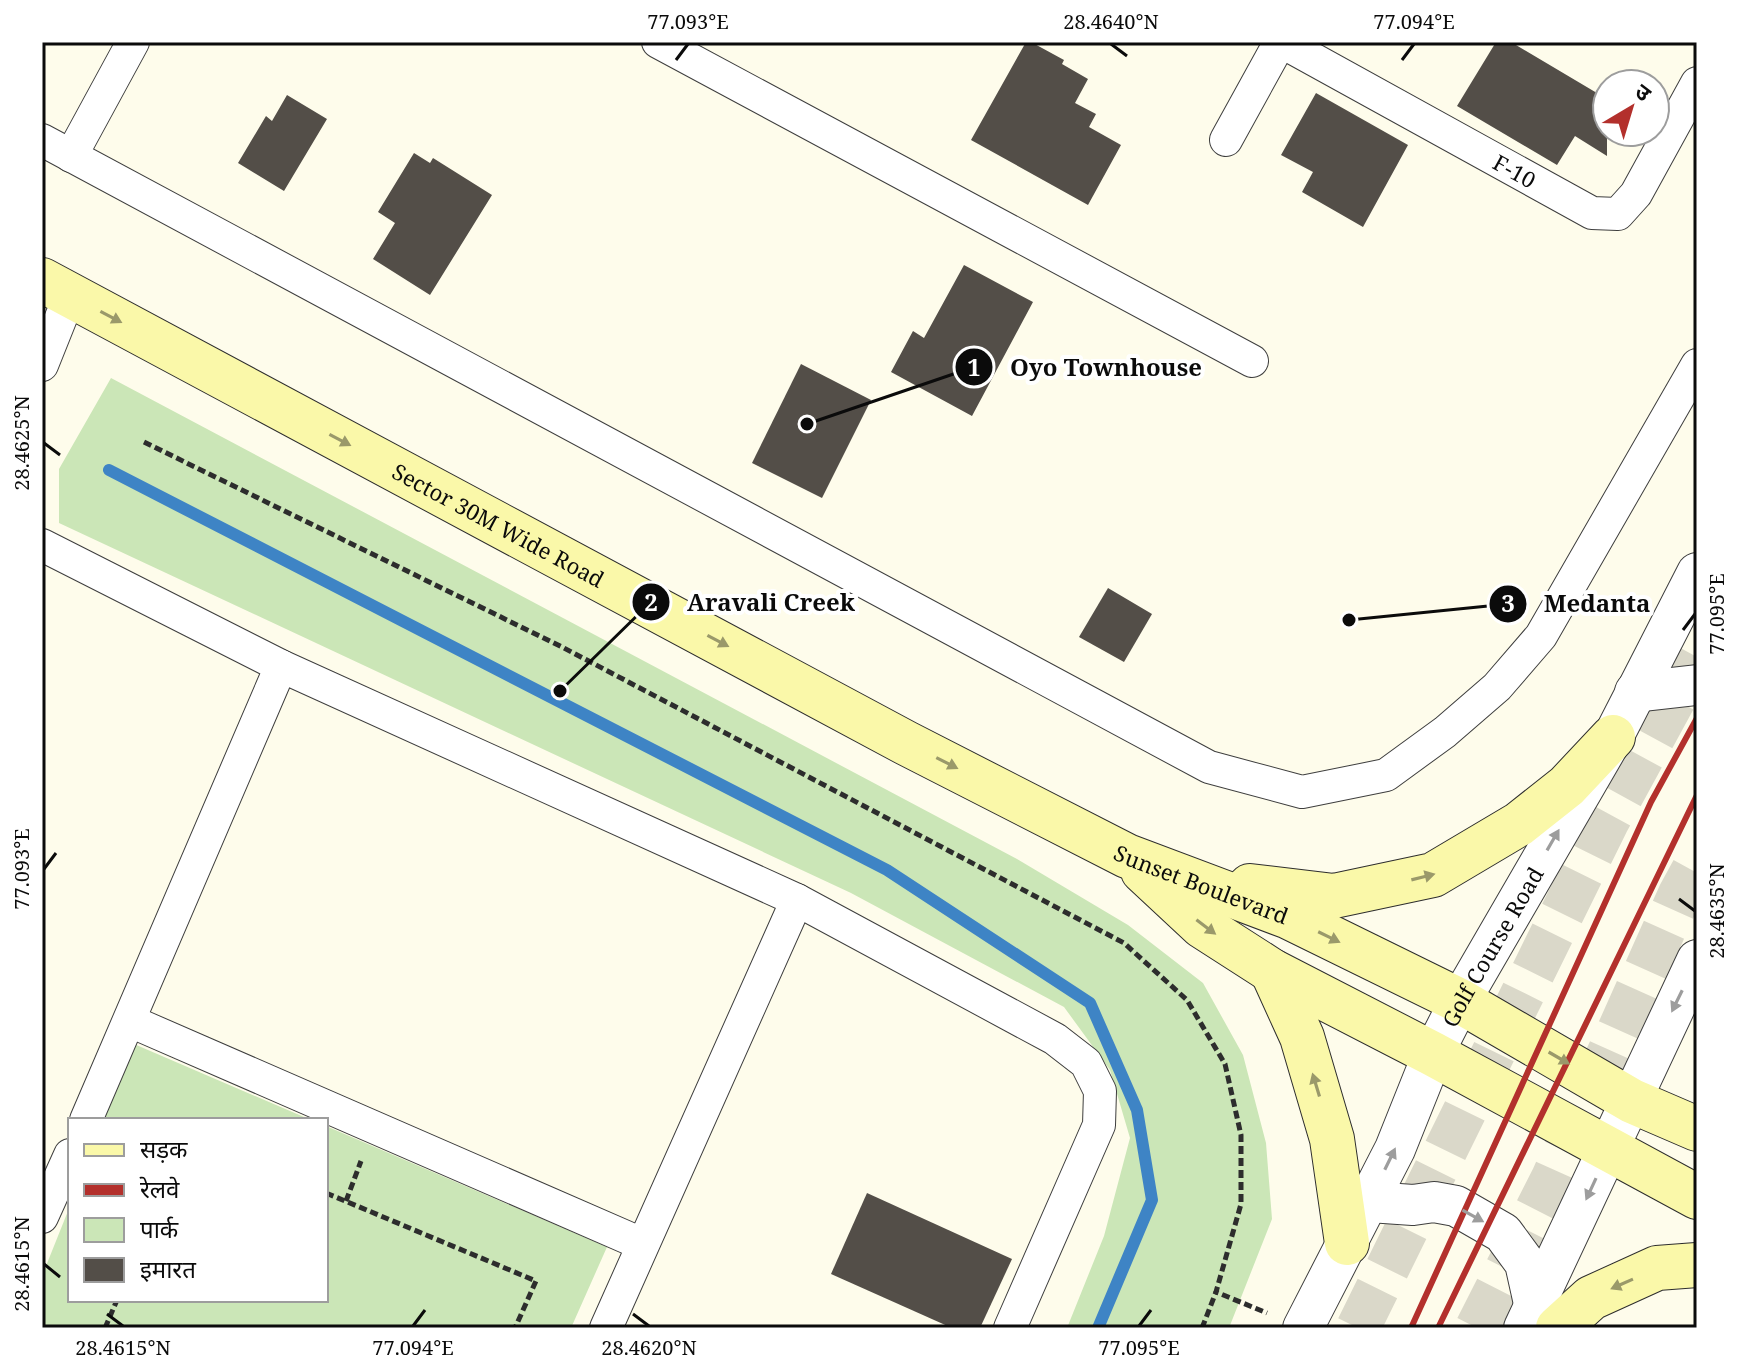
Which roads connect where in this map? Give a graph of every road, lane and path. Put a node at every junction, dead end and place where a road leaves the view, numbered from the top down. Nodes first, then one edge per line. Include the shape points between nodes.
1 (133, 42) edge
2 (658, 42) edge
3 (1281, 42) edge
4 (1697, 83) edge
5 (42, 140) edge
6 (1226, 140) dead end
7 (71, 156) junction
8 (56, 288) edge
9 (1252, 361) dead end
10 (42, 365) edge
11 (1697, 365) edge
12 (144, 442) dead end
13 (42, 545) edge
14 (1697, 573) edge
15 (281, 666) junction
16 (1697, 685) edge
17 (1635, 692) junction
18 (1613, 737) junction
19 (1127, 856) junction
20 (797, 900) junction
21 (1697, 960) edge
22 (1272, 971) junction
23 (1460, 1001) junction
24 (130, 1021) junction
25 (1433, 1054) junction
26 (1632, 1101) junction
27 (87, 1118) edge
28 (1697, 1129) edge
29 (1609, 1150) junction
30 (68, 1159) edge
31 (328, 1194) edge
32 (1697, 1197) edge
33 (1370, 1202) junction
34 (42, 1217) edge
35 (1347, 1243) junction
36 (642, 1244) junction
37 (1697, 1265) edge
38 (1216, 1292) junction
39 (116, 1302) edge
40 (1539, 1321) edge
41 (1289, 1323) edge
42 (105, 1328) edge
43 (515, 1328) edge
44 (606, 1328) edge
45 (1010, 1328) edge
46 (1202, 1328) edge

1 - 7 street
2 - 9 street
3 - 4 street, F-10 via 1592,213 1618,214 1636,194
3 - 6 street
5 - 7 street
7 - 11 street via 1209,767 1302,792 1386,775 1497,687 1541,636
8 - 10 street
8 -> 19 main road, Sector 30M Wide Road
12 - 38 path via 562,647 1124,943 1187,1000 1225,1064 1241,1135 1241,1204
13 - 15 street
14 - 17 street, Golf Course Road
15 - 20 street
15 - 24 street
16 - 17 street
17 - 18 street, Golf Course Road
19 -> 18 main road via 1231,884 1334,896 1433,875 1519,824 1567,786
23 -> 18 street, Golf Course Road
19 -> 22 main road, Sunset Boulevard via 1202,926
19 -> 23 main road, Sunset Boulevard via 1289,917
20 - 36 street
20 - 45 street via 1055,1039 1086,1063 1100,1091 1099,1125
21 -> 26 street
22 - 25 main road, Sunset Boulevard
35 -> 22 main road via 1332,1139 1302,1037
23 - 25 street, Golf Course Road
23 -> 26 main road, Sunset Boulevard
24 - 27 street
24 - 36 street
25 - 29 main road, Sunset Boulevard
33 -> 25 street, Golf Course Road
26 - 28 main road, Sunset Boulevard
26 - 29 street
29 - 32 main road, Sunset Boulevard
29 -> 40 street
30 - 34 street
31 - 43 path via 536,1281
33 - 35 street, Golf Course Road
33 -> 40 street via 1456,1206 1503,1233 1525,1263
35 - 41 street, Golf Course Road
36 - 44 street
37 -> 40 main road via 1657,1268
38 - 41 path
38 - 46 path
39 - 42 path

